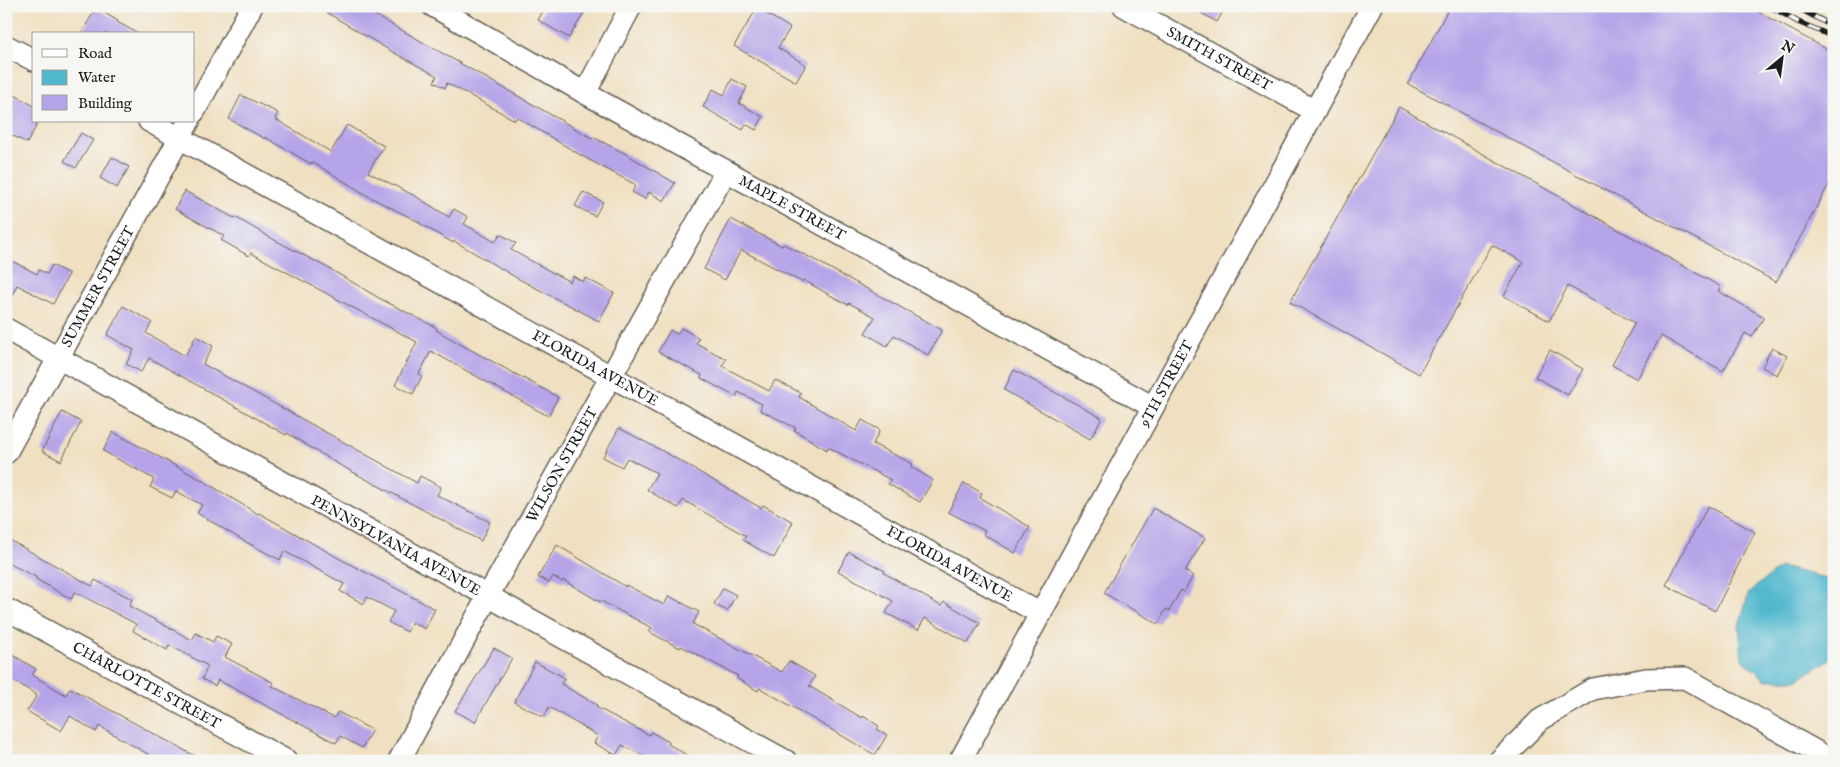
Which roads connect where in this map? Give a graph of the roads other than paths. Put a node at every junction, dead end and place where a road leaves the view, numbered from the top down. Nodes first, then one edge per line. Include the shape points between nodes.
1 (252, 6) edge
2 (433, 6) edge
3 (631, 6) edge
4 (1124, 6) edge
5 (1372, 6) edge
6 (6, 46) edge
7 (32, 59) edge
8 (585, 93) junction
9 (195, 110) edge
10 (1314, 111) junction
11 (154, 122) edge
12 (185, 129) edge
13 (726, 171) junction
14 (6, 329) edge
15 (58, 358) junction
16 (612, 376) junction
17 (1153, 407) junction
18 (6, 453) edge
19 (488, 596) junction
20 (6, 609) edge
21 (1041, 614) junction
22 (286, 761) edge
23 (399, 761) edge
24 (786, 761) edge
25 (960, 761) edge
26 (1499, 761) edge
27 (1833, 761) edge

1 - 9 street
2 - 8 street, MAPLE STREET
3 - 8 street
4 - 10 street, SMITH STREET
5 - 10 street, 9TH STREET
6 - 7 street
8 - 13 street, MAPLE STREET
10 - 17 street, 9TH STREET
11 - 12 street, FLORIDA AVENUE
12 - 15 street, SUMMER STREET
12 - 16 street, FLORIDA AVENUE
13 - 16 street, WILSON STREET
13 - 17 street, MAPLE STREET
14 - 15 street, PENNSYLVANIA AVENUE
15 - 18 street, SUMMER STREET
15 - 19 street, PENNSYLVANIA AVENUE
16 - 19 street, WILSON STREET
16 - 21 street, FLORIDA AVENUE
17 - 21 street, 9TH STREET
19 - 23 street, WILSON STREET
19 - 24 street, PENNSYLVANIA AVENUE
20 - 22 street, CHARLOTTE STREET
21 - 25 street, 9TH STREET
26 - 27 street via 1540,720 1593,689 1646,679 1685,678

